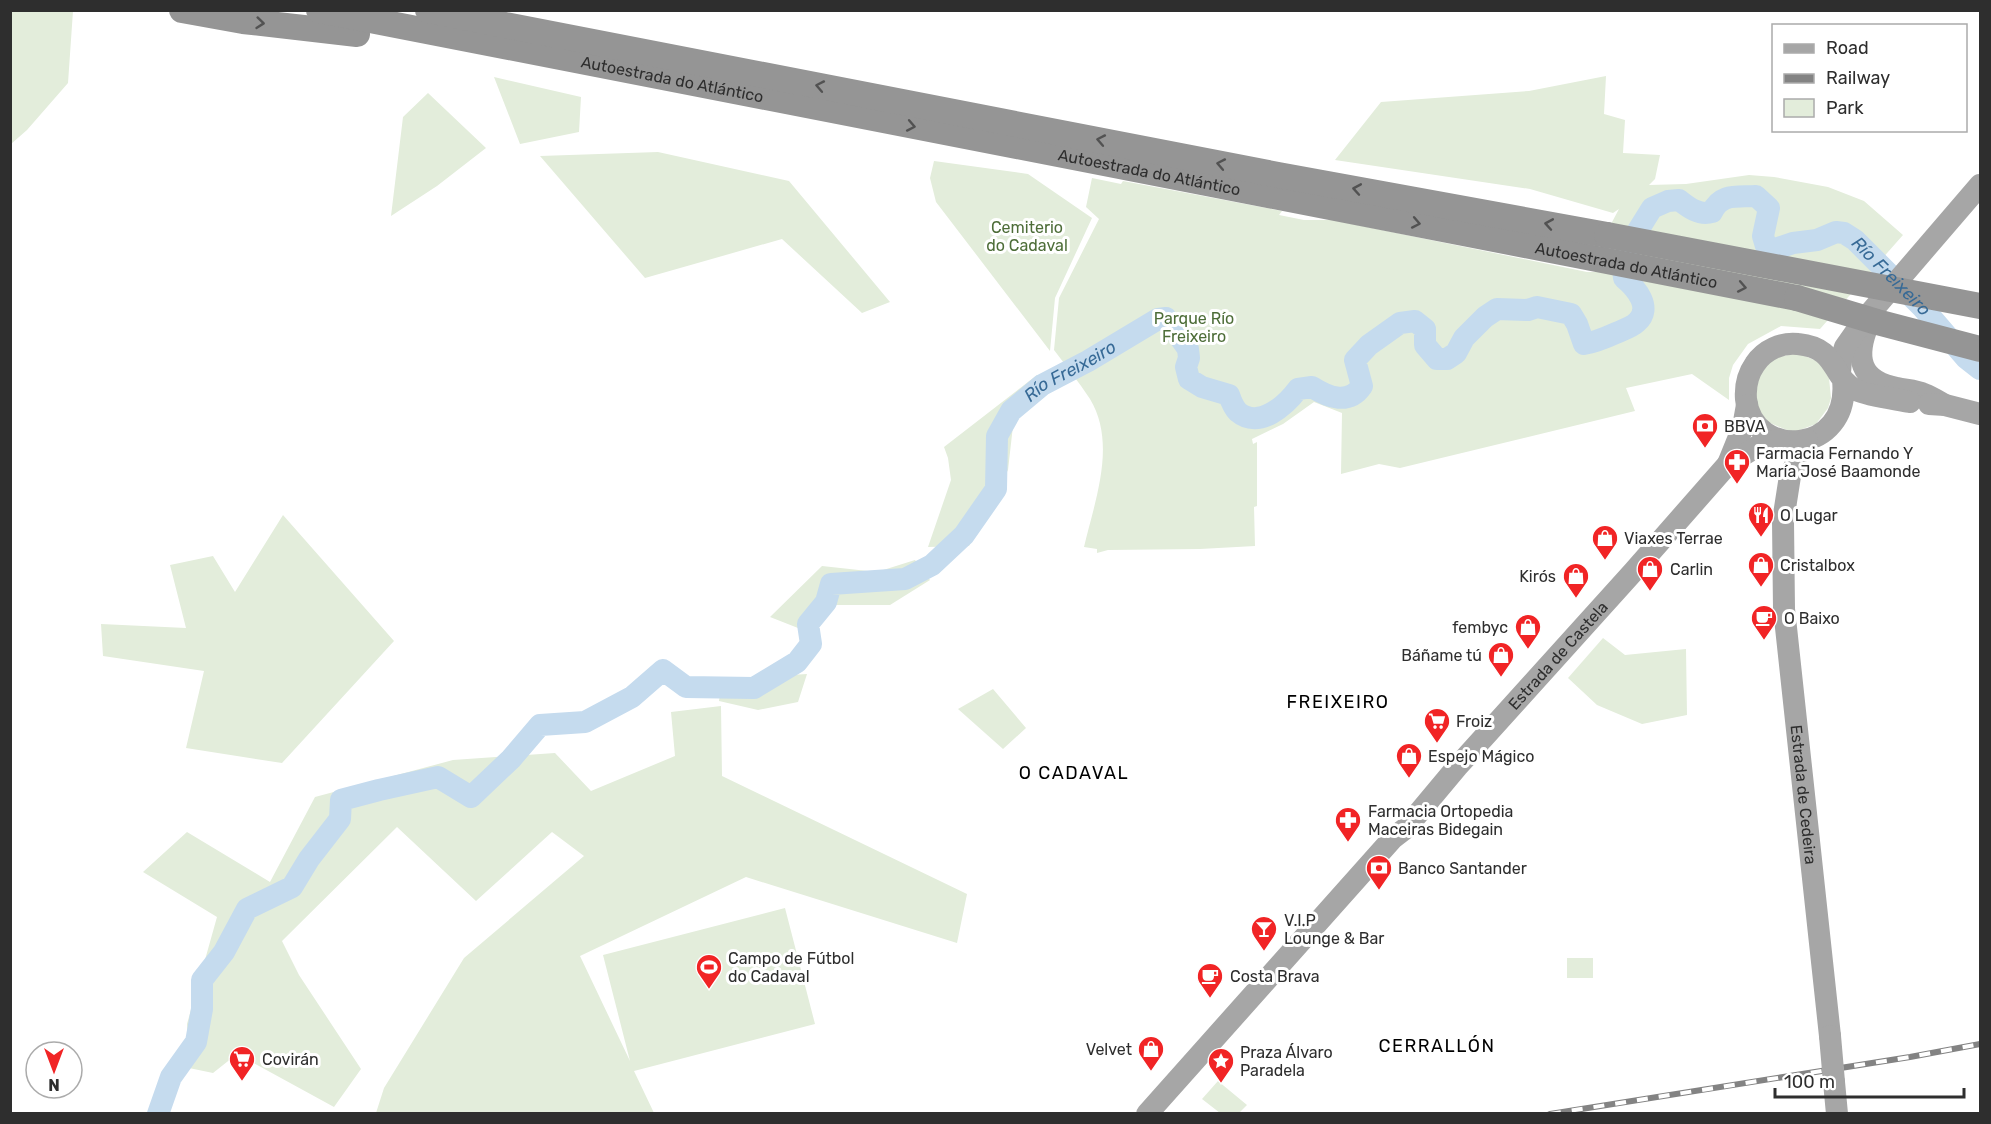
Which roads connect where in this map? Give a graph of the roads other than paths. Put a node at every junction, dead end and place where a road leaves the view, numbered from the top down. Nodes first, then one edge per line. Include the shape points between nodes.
1 (182, 10) edge
2 (319, 10) edge
3 (428, 10) edge
4 (474, 10) edge
5 (678, 58) junction
6 (827, 110) junction
7 (1158, 162) junction
8 (1980, 185) edge
9 (1318, 193) junction
10 (1607, 235) junction
11 (1980, 295) edge
12 (1797, 297) junction
13 (1980, 306) edge
14 (1870, 313) junction
15 (1980, 332) edge
16 (1810, 346) junction
17 (1980, 349) edge
18 (1841, 376) junction
19 (1910, 402) junction
20 (1747, 405) junction
21 (1945, 405) junction
22 (1980, 414) edge
23 (1836, 419) junction
24 (1807, 440) junction
25 (1777, 450) junction
26 (1736, 459) junction
27 (1147, 1113) edge
28 (1837, 1113) edge

1 -> 6 highway via 243,21 390,37
2 - 6 highway, Autoestrada do Atlántico
3 - 5 highway, Autoestrada do Atlántico
4 - 5 highway
7 -> 5 highway, Autoestrada do Atlántico via 878,97
6 -> 7 highway, Autoestrada do Atlántico
7 - 9 highway, Autoestrada do Atlántico
8 - 14 main road
10 -> 9 highway, Autoestrada do Atlántico
9 -> 12 highway, Autoestrada do Atlántico via 1602,260
10 - 11 highway, bridge via 1706,246
10 - 13 highway, Autoestrada do Atlántico, bridge
12 - 15 highway, Autoestrada do Atlántico, bridge
12 - 17 highway, bridge
14 - 16 main road via 1840,336
14 - 18 main road via 1845,347 1840,360
14 - 21 main road via 1860,348 1869,376 1886,385 1923,393
16 - 18 main road via 1833,361
16 - 20 main road via 1780,345 1761,357 1748,376
18 - 19 main road via 1857,390
18 - 23 main road via 1843,400
19 - 21 main road
19 - 23 main road via 1873,403
20 - 25 main road
20 - 26 main road
21 - 22 main road
23 - 24 main road via 1821,434
24 - 25 main road, Estrada de Cedeira
24 - 25 main road
25 - 26 main road via 1763,443
25 - 28 main road, Estrada de Cedeira, bridge via 1784,521 1785,609
26 - 27 main road, Estrada de Castela

